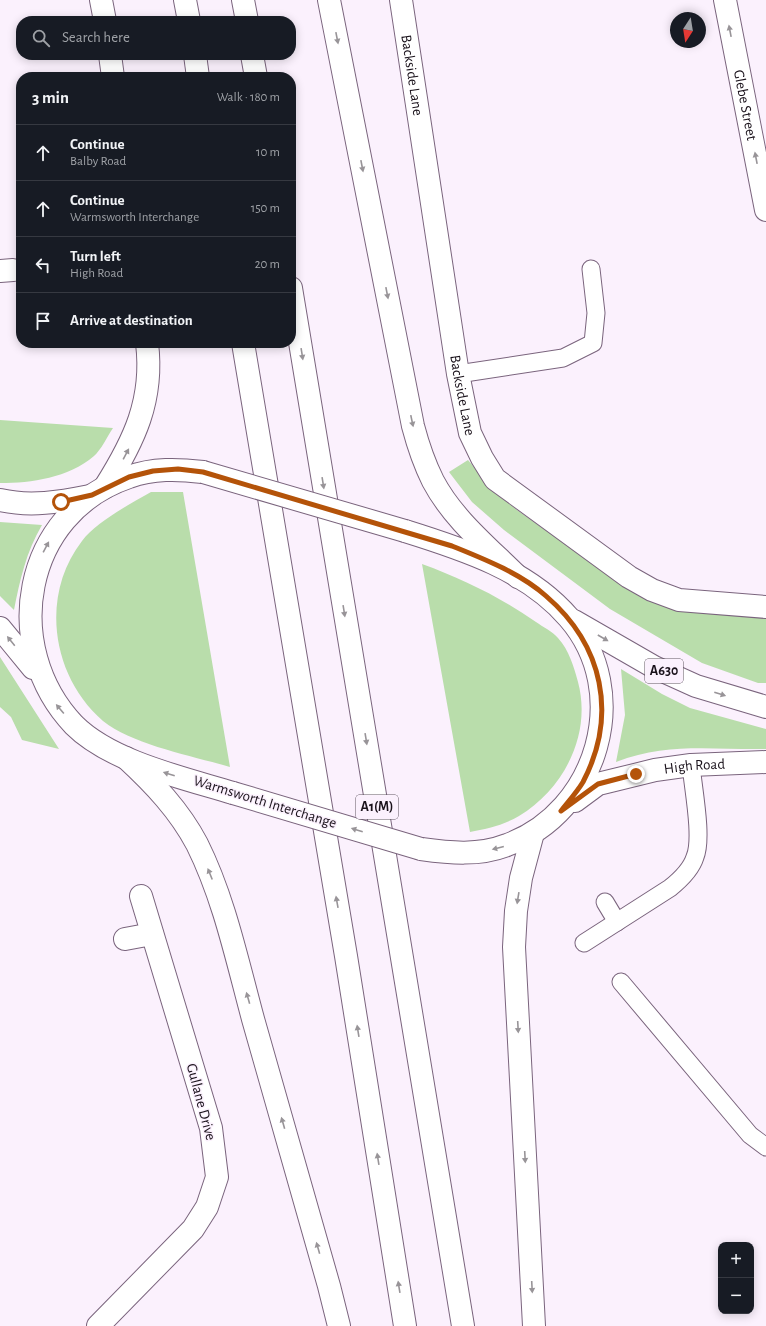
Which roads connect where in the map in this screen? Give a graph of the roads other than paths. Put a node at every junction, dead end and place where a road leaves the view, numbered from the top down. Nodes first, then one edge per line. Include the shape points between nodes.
1 (101, 0) edge
2 (185, 0) edge
3 (243, 0) edge
4 (329, 0) edge
5 (401, 0) edge
6 (725, 0) edge
7 (104, 16) edge
8 (188, 16) edge
9 (246, 16) edge
10 (111, 60) edge
11 (196, 60) edge
12 (253, 60) edge
13 (112, 72) edge
14 (197, 72) edge
15 (255, 72) edge
16 (766, 210) edge
17 (591, 269) dead end
18 (296, 318) edge
19 (147, 348) edge
20 (244, 348) edge
21 (458, 374) junction
22 (99, 491) junction
23 (0, 500) edge
24 (518, 577) junction
25 (766, 607) edge
26 (569, 618) junction
27 (0, 628) edge
28 (39, 676) junction
29 (766, 708) edge
30 (126, 758) junction
31 (766, 762) edge
32 (691, 765) junction
33 (561, 811) junction
34 (534, 833) junction
35 (140, 896) dead end
36 (605, 902) dead end
37 (617, 922) junction
38 (152, 934) junction
39 (125, 939) dead end
40 (584, 943) dead end
41 (620, 982) dead end
42 (766, 1147) edge
43 (98, 1326) edge
44 (339, 1326) edge
45 (405, 1326) edge
46 (463, 1326) edge
47 (534, 1326) edge

1 - 7 main road
2 - 8 main road
3 - 9 main road
4 -> 24 main road via 413,426 422,456 437,487 461,520
5 - 21 main road, Backside Lane
16 -> 6 main road, Glebe Street
10 - 13 main road
11 - 14 main road
12 - 15 main road
17 - 21 lane via 596,313 593,343 563,358
18 -> 46 main road, A1(M)
22 -> 19 main road via 127,453 143,408 148,383
45 -> 20 main road
21 - 25 main road, Backside Lane via 470,434 495,479 629,577 652,590 679,600
22 - 23 main road via 61,502 30,504
22 - 24 main road, Warmsworth Interchange, bridge via 129,477 153,471 178,469 203,472 452,546
28 -> 22 main road, Warmsworth Interchange via 27,619 30,590 38,562 52,537 70,514
24 - 26 main road, Warmsworth Interchange via 545,595
26 -> 29 main road, A630 via 654,667 696,686
26 - 33 main road, Warmsworth Interchange via 589,648 599,681 602,716 596,751 582,783
28 -> 27 main road
30 -> 28 main road, Warmsworth Interchange via 98,745 74,726 54,702
34 -> 30 main road, Warmsworth Interchange, bridge via 507,845 479,852 450,853 421,849 154,769
44 -> 30 main road via 211,876 180,816 157,787
31 - 32 main road, High Road
32 - 33 main road, High Road via 655,770 598,784
32 - 37 lane via 699,844 695,858 679,881
33 - 34 main road, Warmsworth Interchange
34 -> 47 main road via 521,878 514,947
35 - 38 main road, Gullane Drive
36 - 37 lane
37 - 40 lane
38 - 39 main road
38 - 43 main road, Gullane Drive via 211,1128 216,1177 207,1207 193,1229
41 - 42 lane via 750,1134

